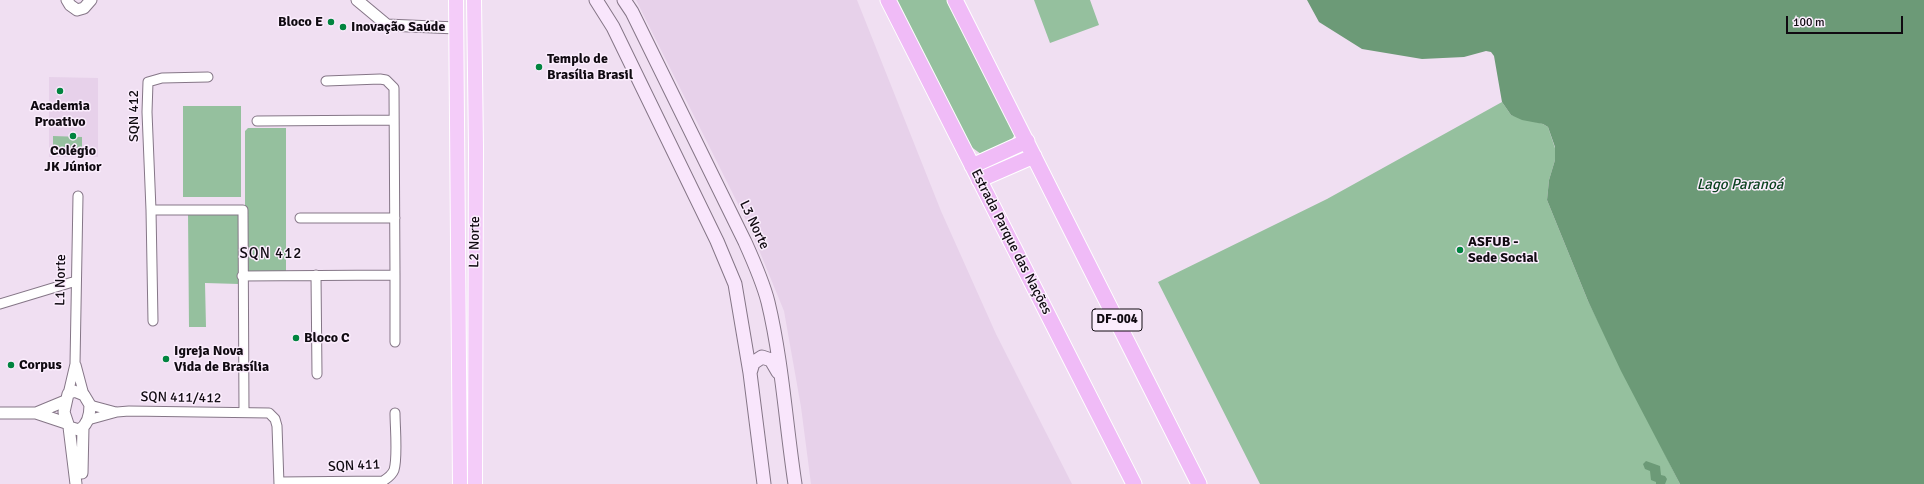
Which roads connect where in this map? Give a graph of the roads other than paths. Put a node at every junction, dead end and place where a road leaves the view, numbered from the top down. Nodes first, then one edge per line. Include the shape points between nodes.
1 (68, 0) edge
2 (90, 0) edge
3 (357, 0) edge
4 (456, 0) edge
5 (474, 0) edge
6 (596, 0) edge
7 (624, 0) edge
8 (888, 0) edge
9 (955, 0) edge
10 (368, 4) edge
11 (456, 28) junction
12 (208, 77) dead end
13 (326, 81) dead end
14 (458, 83) junction
15 (475, 83) junction
16 (257, 120) dead end
17 (393, 120) junction
18 (1027, 141) junction
19 (1034, 156) junction
20 (972, 166) junction
21 (979, 180) junction
22 (78, 196) dead end
23 (151, 210) junction
24 (300, 218) dead end
25 (395, 218) junction
26 (316, 275) junction
27 (395, 275) junction
28 (242, 276) junction
29 (76, 281) junction
30 (5, 299) edge
31 (0, 304) edge
32 (153, 321) dead end
33 (396, 342) dead end
34 (75, 364) junction
35 (750, 373) junction
36 (779, 373) junction
37 (317, 374) dead end
38 (84, 395) junction
39 (67, 398) junction
40 (90, 405) junction
41 (36, 412) junction
42 (117, 412) junction
43 (244, 412) junction
44 (0, 413) edge
45 (395, 413) dead end
46 (85, 424) junction
47 (68, 425) junction
48 (460, 452) junction
49 (475, 457) junction
50 (392, 474) junction
51 (279, 483) edge
52 (76, 484) edge
53 (82, 484) edge
54 (392, 484) edge
55 (460, 484) edge
56 (475, 484) edge
57 (764, 484) edge
58 (795, 484) edge
59 (1134, 484) edge
60 (1199, 484) edge

1 - 2 street via 77,10 84,8
3 - 10 street
4 - 11 main road, L2 Norte
5 - 15 main road, L2 Norte
6 - 35 main road via 613,27 727,261 740,306
7 - 36 main road, L3 Norte via 757,270 767,301
8 - 20 highway, Estrada Parque das Nações
9 - 18 highway, DF-004
10 - 11 street via 387,25
11 - 14 main road, L2 Norte
12 - 23 street, SQN 412 via 162,78 148,82
13 - 17 street via 386,80 394,88
14 - 15 main road
14 - 48 main road, L2 Norte
15 - 49 main road, L2 Norte
16 - 17 street
17 - 25 street
18 - 19 highway, DF-004
18 - 20 highway
19 - 21 highway
19 - 60 highway, DF-004
20 - 21 highway, Estrada Parque das Nações
21 - 59 highway, Estrada Parque das Nações
22 - 29 street, L1 Norte
23 - 28 street via 243,210
23 - 32 street, SQN 412
24 - 25 street
25 - 27 street
26 - 27 street
26 - 28 street
26 - 37 street
27 - 33 street
28 - 43 street
29 - 30 street
29 - 34 street, L1 Norte
30 - 31 street
34 - 38 street, L1 Norte
34 - 39 street, L1 Norte
35 - 36 main road via 753,363 762,357 770,360
35 - 57 main road
36 - 58 main road, L3 Norte
38 - 39 street via 74,391
38 - 40 street
39 - 41 street
39 - 47 street via 64,412
40 - 42 street, SQN 411/412
40 - 46 street
41 - 44 street
41 - 47 street
42 - 43 street, SQN 411/412
42 - 46 street, SQN 411/412
43 - 51 street, SQN 411 via 268,413 275,419
45 - 50 street, SQN 411 via 395,465
46 - 47 street via 76,430
46 - 53 street
47 - 52 street
48 - 49 main road via 471,458
48 - 55 main road, L2 Norte
49 - 56 main road, L2 Norte
50 - 51 street, SQN 411 via 383,481
50 - 54 street

